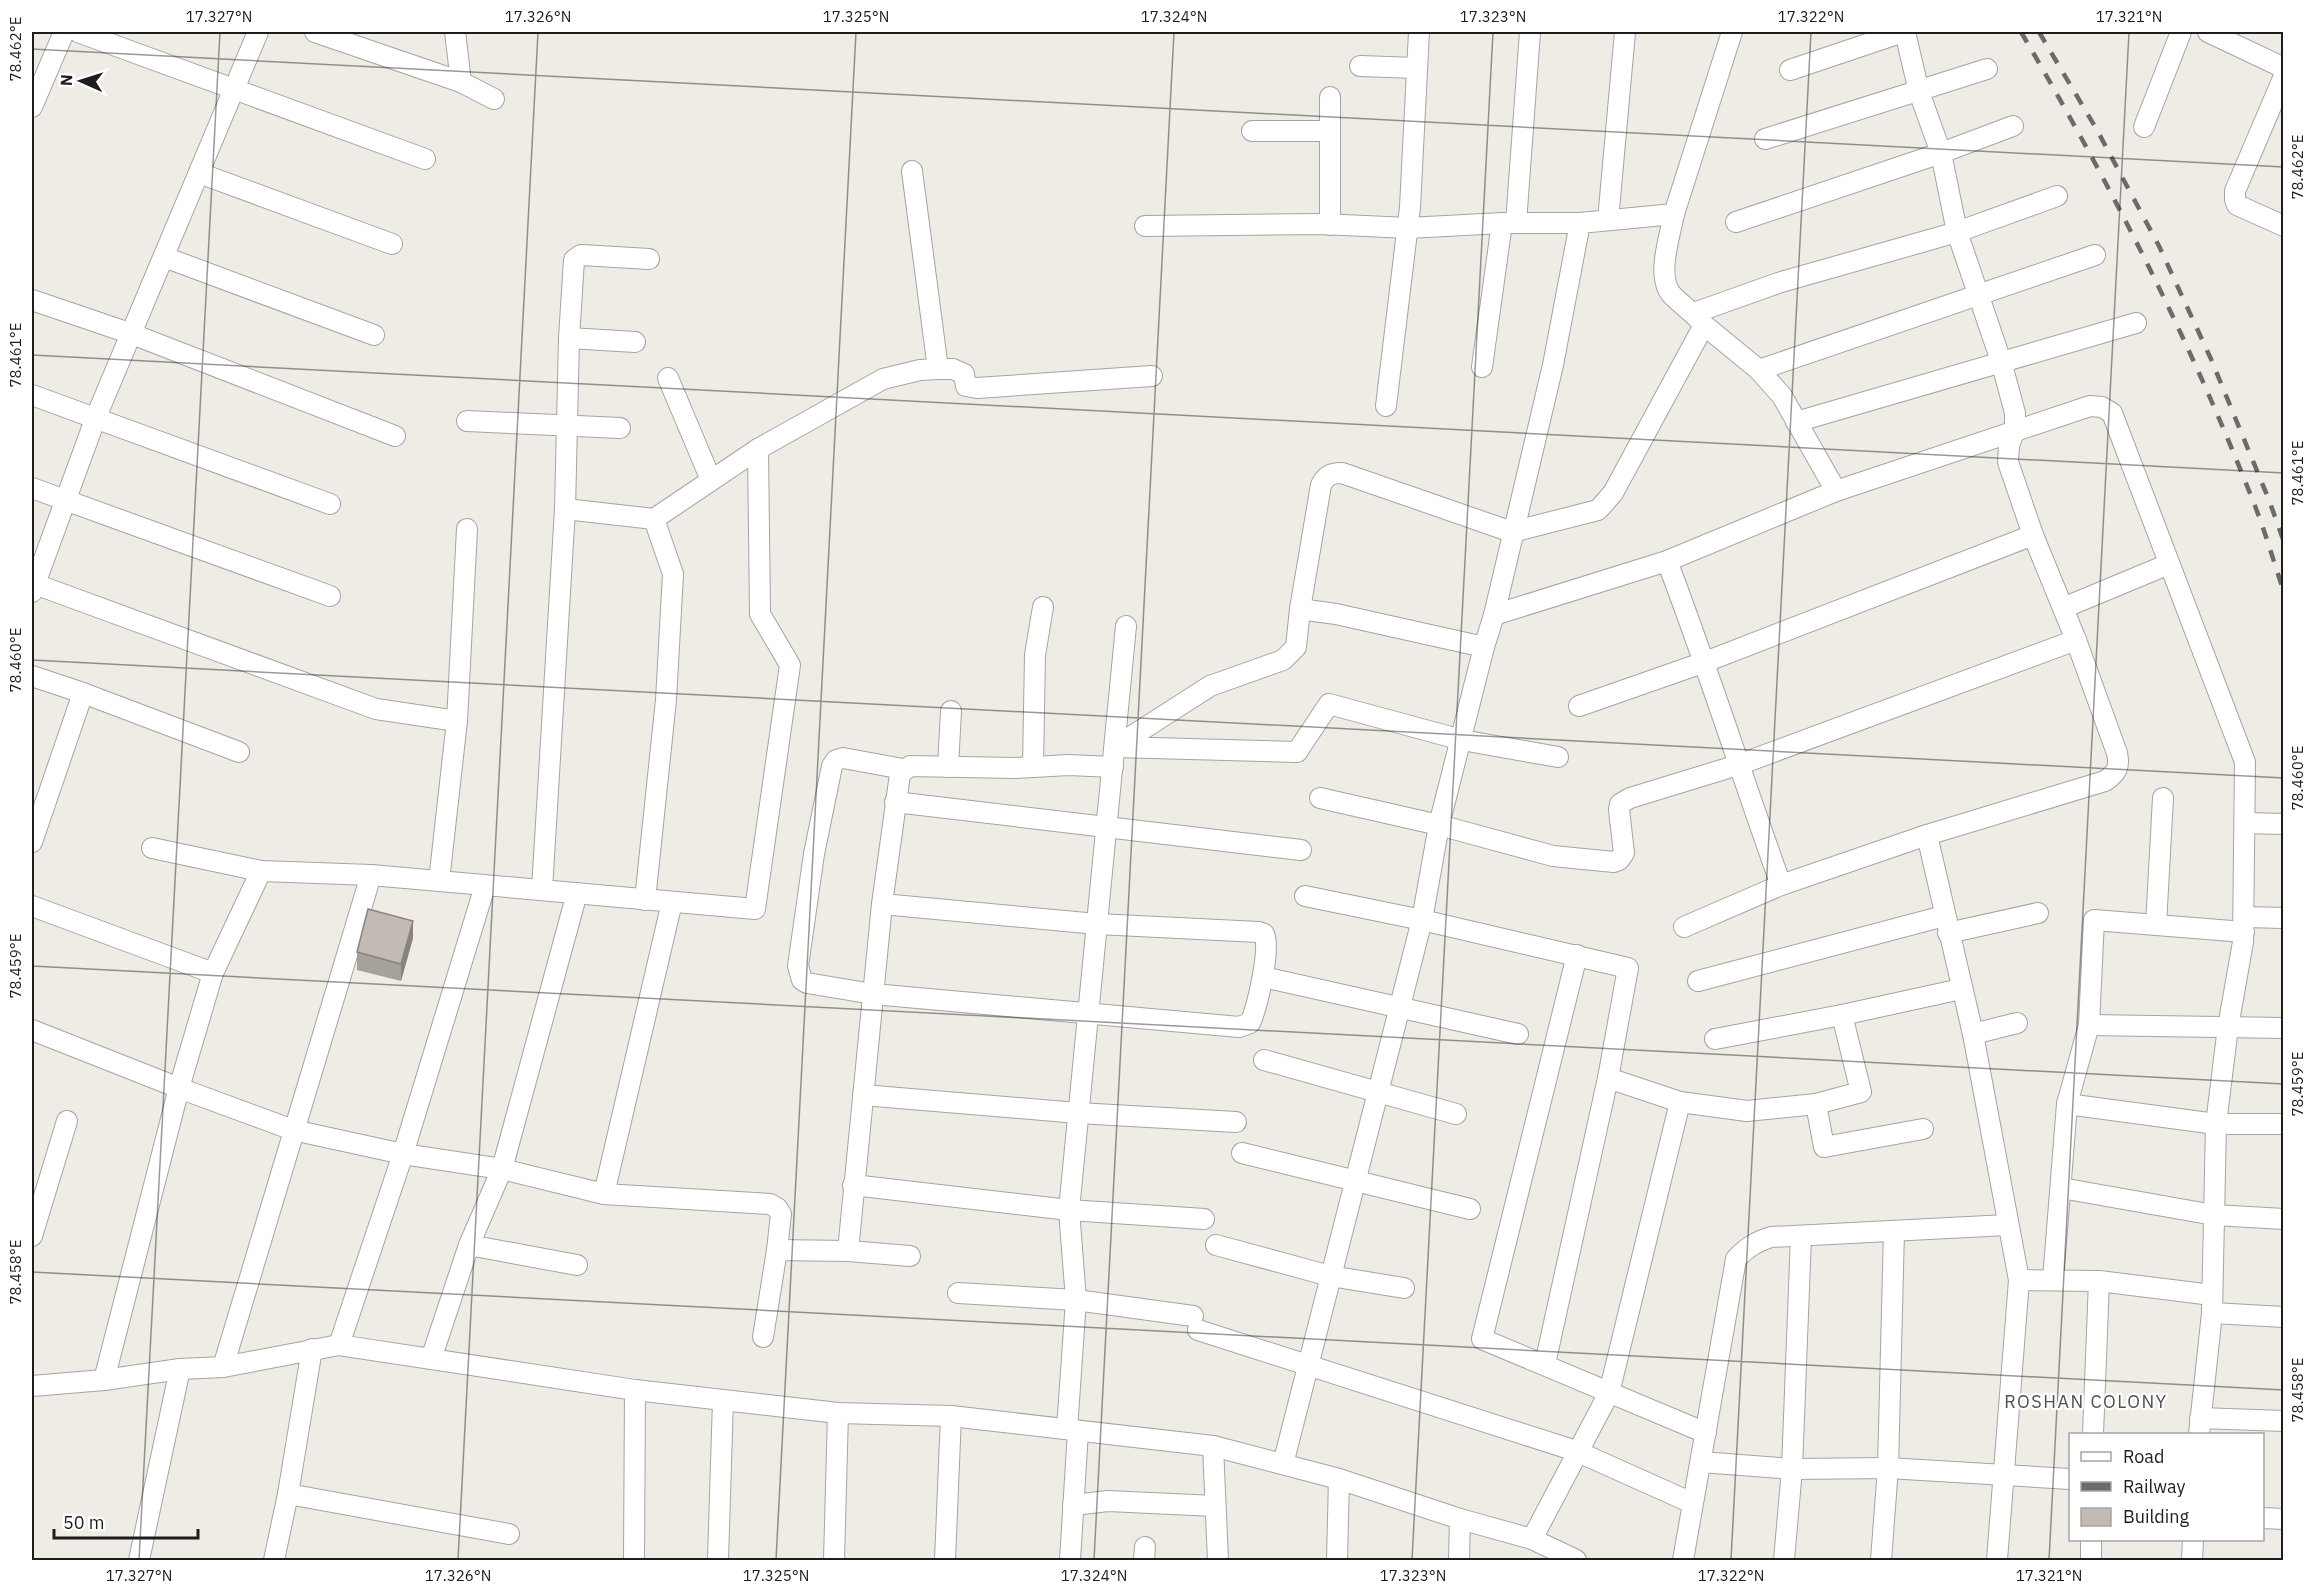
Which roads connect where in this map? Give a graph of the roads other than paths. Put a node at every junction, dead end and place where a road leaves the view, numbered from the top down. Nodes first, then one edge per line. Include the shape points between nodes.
1 (64, 32) edge
2 (78, 32) edge
3 (258, 32) edge
4 (315, 32) edge
5 (455, 32) edge
6 (1419, 32) edge
7 (1530, 32) edge
8 (1625, 32) edge
9 (1732, 32) edge
10 (1904, 32) edge
11 (2181, 32) edge
12 (2208, 32) edge
13 (1360, 66) dead end
14 (1417, 68) junction
15 (2283, 68) edge
16 (1987, 69) dead end
17 (1790, 70) dead end
18 (2283, 76) edge
19 (461, 82) junction
20 (235, 90) junction
21 (1919, 92) junction
22 (1330, 97) dead end
23 (495, 99) dead end
24 (32, 106) edge
25 (2013, 126) dead end
26 (2144, 127) dead end
27 (1330, 131) junction
28 (1252, 132) dead end
29 (1765, 139) dead end
30 (1941, 153) junction
31 (425, 159) dead end
32 (912, 171) dead end
33 (199, 173) junction
34 (2057, 196) dead end
35 (1674, 214) junction
36 (1608, 220) junction
37 (1736, 222) dead end
38 (1509, 223) junction
39 (1580, 223) junction
40 (1330, 225) junction
41 (1145, 226) dead end
42 (2283, 226) edge
43 (1407, 228) junction
44 (1957, 232) junction
45 (392, 244) dead end
46 (2095, 255) dead end
47 (164, 257) junction
48 (649, 259) dead end
49 (1978, 293) junction
50 (32, 300) edge
51 (1699, 319) junction
52 (2136, 323) dead end
53 (132, 334) junction
54 (374, 335) dead end
55 (569, 338) junction
56 (635, 342) dead end
57 (2001, 361) junction
58 (1482, 367) dead end
59 (938, 369) junction
60 (1759, 370) junction
61 (1152, 376) dead end
62 (668, 378) dead end
63 (32, 395) edge
64 (1386, 406) dead end
65 (96, 417) junction
66 (467, 421) dead end
67 (1796, 422) junction
68 (567, 426) junction
69 (620, 428) dead end
70 (2015, 430) junction
71 (395, 436) dead end
72 (758, 449) junction
73 (711, 480) junction
74 (32, 488) edge
75 (1836, 491) junction
76 (65, 500) junction
77 (330, 504) dead end
78 (565, 509) junction
79 (654, 519) junction
80 (467, 529) dead end
81 (1512, 532) junction
82 (2033, 535) junction
83 (1667, 561) junction
84 (2169, 564) junction
85 (33, 586) edge
86 (330, 596) dead end
87 (1043, 607) dead end
88 (2063, 608) junction
89 (1300, 609) junction
90 (1494, 615) junction
91 (1126, 626) dead end
92 (2076, 640) junction
93 (1484, 647) junction
94 (1705, 662) junction
95 (32, 676) edge
96 (83, 693) junction
97 (1579, 706) dead end
98 (951, 711) dead end
99 (457, 721) junction
100 (1462, 740) junction
101 (1115, 747) junction
102 (239, 752) dead end
103 (1558, 758) dead end
104 (1738, 765) junction
105 (948, 767) junction
106 (1033, 767) junction
107 (1113, 767) junction
108 (903, 769) junction
109 (1320, 798) dead end
110 (2163, 798) dead end
111 (895, 802) junction
112 (2245, 823) junction
113 (2283, 824) edge
114 (1439, 825) junction
115 (1107, 828) junction
116 (1927, 835) junction
117 (32, 842) edge
118 (152, 848) dead end
119 (1301, 850) dead end
120 (261, 871) junction
121 (371, 875) junction
122 (440, 881) junction
123 (1781, 885) junction
124 (485, 886) junction
125 (542, 890) junction
126 (577, 893) junction
127 (1305, 896) dead end
128 (645, 900) junction
129 (672, 902) junction
130 (882, 904) junction
131 (32, 906) edge
132 (2038, 913) dead end
133 (2283, 918) edge
134 (1422, 920) junction
135 (1097, 924) junction
136 (1946, 925) junction
137 (2244, 925) junction
138 (2156, 926) junction
139 (1684, 927) dead end
140 (1577, 955) junction
141 (213, 973) junction
142 (1263, 977) junction
143 (1698, 981) dead end
144 (1961, 988) junction
145 (873, 994) junction
146 (1400, 1006) junction
147 (1088, 1014) junction
148 (1842, 1015) junction
149 (2017, 1023) dead end
150 (2089, 1025) junction
151 (2228, 1027) junction
152 (2283, 1028) edge
153 (32, 1030) edge
154 (1518, 1034) dead end
155 (1973, 1034) junction
156 (1715, 1039) dead end
157 (1264, 1060) dead end
158 (1608, 1078) junction
159 (179, 1088) junction
160 (1378, 1093) junction
161 (863, 1095) junction
162 (1680, 1102) junction
163 (1816, 1104) junction
164 (2067, 1104) junction
165 (1078, 1113) junction
166 (1456, 1114) dead end
167 (67, 1121) dead end
168 (1236, 1122) dead end
169 (2216, 1124) junction
170 (2283, 1124) edge
171 (1923, 1129) dead end
172 (293, 1130) junction
173 (1242, 1153) dead end
174 (403, 1154) junction
175 (502, 1169) junction
176 (1354, 1180) junction
177 (853, 1185) junction
178 (2061, 1188) junction
179 (604, 1194) junction
180 (1470, 1209) dead end
181 (1069, 1210) junction
182 (2214, 1215) junction
183 (1204, 1219) dead end
184 (2283, 1219) edge
185 (2007, 1226) junction
186 (1894, 1231) junction
187 (32, 1236) edge
188 (1801, 1236) junction
189 (469, 1245) junction
190 (1216, 1245) dead end
191 (777, 1250) junction
192 (848, 1251) junction
193 (910, 1256) dead end
194 (577, 1265) dead end
195 (1330, 1276) junction
196 (2019, 1280) junction
197 (2053, 1280) junction
198 (2099, 1281) junction
199 (1404, 1288) dead end
200 (958, 1293) dead end
201 (1076, 1300) junction
202 (2212, 1304) junction
203 (2283, 1317) edge
204 (763, 1337) dead end
205 (339, 1345) junction
206 (312, 1349) junction
207 (431, 1359) junction
208 (1309, 1364) junction
209 (1545, 1364) junction
210 (223, 1367) junction
211 (180, 1369) junction
212 (104, 1380) junction
213 (32, 1386) edge
214 (635, 1390) junction
215 (1609, 1393) junction
216 (723, 1400) junction
217 (838, 1413) junction
218 (951, 1416) junction
219 (2283, 1420) edge
220 (2200, 1426) edge
221 (1072, 1430) junction
222 (1706, 1433) junction
223 (2092, 1433) edge
224 (1213, 1446) junction
225 (1576, 1451) junction
226 (1701, 1462) junction
227 (1283, 1464) junction
228 (1888, 1468) junction
229 (1792, 1469) junction
230 (2004, 1474) junction
231 (1339, 1479) junction
232 (2069, 1479) edge
233 (288, 1494) junction
234 (1692, 1503) junction
235 (1073, 1504) junction
236 (1215, 1506) junction
237 (2264, 1518) edge
238 (1460, 1519) junction
239 (2283, 1519) edge
240 (509, 1534) dead end
241 (1532, 1539) junction
242 (2091, 1541) edge
243 (2193, 1541) edge
244 (139, 1560) edge
245 (274, 1560) edge
246 (634, 1560) edge
247 (718, 1560) edge
248 (834, 1560) edge
249 (945, 1560) edge
250 (1070, 1560) edge
251 (1218, 1560) edge
252 (1337, 1560) edge
253 (1459, 1560) edge
254 (1576, 1560) edge
255 (1683, 1560) edge
256 (1784, 1560) edge
257 (1881, 1560) edge
258 (1997, 1560) edge
259 (2091, 1560) edge
260 (2192, 1560) edge

1 - 24 street
2 - 20 street
3 - 20 street
4 - 19 street
5 - 19 street
6 - 14 street
7 - 38 street
8 - 36 street
9 - 35 street
10 - 17 street
10 - 21 street
11 - 26 street
12 - 15 street
13 - 14 street
14 - 43 street
16 - 21 street
18 - 42 street via 2235,191 2237,205
19 - 23 street
20 - 31 street
20 - 33 street
21 - 29 street
21 - 30 street
22 - 27 street
25 - 30 street
27 - 28 street
27 - 40 street
30 - 37 street
30 - 44 street
32 - 59 street
33 - 45 street
33 - 47 street
34 - 44 street
35 - 36 street
35 - 51 street via 1664,279 1672,295
36 - 39 street
38 - 39 street
38 - 43 street
38 - 58 street
39 - 81 street via 1553,365
40 - 41 street
40 - 43 street
43 - 64 street
44 - 49 street
44 - 51 street via 1778,284
46 - 49 street
47 - 53 street
47 - 54 street
48 - 55 street via 581,255 574,260
49 - 57 street
49 - 60 street
50 - 53 street
51 - 60 street
51 - 81 street via 1613,493 1598,510
52 - 57 street
53 - 65 street
53 - 71 street
55 - 56 street
55 - 68 street
57 - 67 street
57 - 70 street via 2015,413
59 - 61 street via 953,369 963,374 966,386 977,388
59 - 72 street via 883,379
60 - 67 street via 1782,396
62 - 73 street
63 - 65 street
65 - 76 street
65 - 77 street
66 - 68 street
67 - 75 street
68 - 69 street
68 - 78 street
70 - 75 street
70 - 82 street via 2008,462
70 - 84 street via 2090,406 2112,413
72 - 73 street
72 - 129 street via 760,614 790,665 755,909
73 - 79 street
74 - 76 street
75 - 83 street
76 - 85 street
76 - 86 street
78 - 79 street
78 - 125 street
79 - 128 street via 673,574 666,700
80 - 99 street
81 - 89 street via 1333,473 1321,485
81 - 90 street
82 - 88 street
82 - 94 street
83 - 90 street
83 - 94 street
84 - 88 street
84 - 112 street via 2245,762
85 - 99 street via 376,709
87 - 106 street via 1035,656
88 - 92 street
89 - 93 street
89 - 101 street via 1296,647 1283,660 1210,686
90 - 93 street
91 - 101 street
92 - 104 street
92 - 116 street via 2117,753 2116,774 2105,781
93 - 100 street
94 - 97 street
94 - 104 street
95 - 96 street
96 - 102 street
96 - 117 street
98 - 105 street
99 - 122 street
100 - 101 street via 1329,704 1297,752
100 - 103 street
100 - 114 street
101 - 107 street
104 - 114 street via 1623,801 1619,810 1624,853 1614,862 1553,856
104 - 123 street
105 - 106 street
105 - 108 street
106 - 107 street
107 - 115 street
108 - 111 street
108 - 145 street via 843,758 832,766 798,966 802,980 814,986
109 - 114 street
110 - 138 street
111 - 115 street
111 - 130 street
112 - 113 street
112 - 137 street
114 - 134 street
115 - 119 street
115 - 135 street
116 - 123 street
116 - 136 street
118 - 120 street
120 - 121 street
120 - 141 street
121 - 122 street
121 - 172 street
122 - 124 street
123 - 139 street
124 - 125 street
124 - 174 street
125 - 126 street
126 - 128 street
126 - 175 street
127 - 134 street
128 - 129 street
129 - 179 street
130 - 135 street
130 - 145 street
131 - 141 street
132 - 136 street
133 - 137 street
134 - 140 street
134 - 146 street
135 - 142 street via 1259,932 1266,938
135 - 147 street
136 - 143 street
136 - 144 street
137 - 138 street
137 - 151 street
138 - 150 street via 2094,920
140 - 158 street via 1628,968
140 - 209 street via 1482,1339
141 - 159 street
142 - 146 street
142 - 147 street via 1253,1016 1246,1026 1239,1028
144 - 148 street
144 - 155 street
145 - 147 street
145 - 161 street
146 - 154 street
146 - 160 street
147 - 165 street
148 - 156 street
148 - 163 street via 1861,1092
149 - 155 street
150 - 151 street
150 - 164 street
151 - 152 street
151 - 169 street
153 - 159 street
155 - 185 street
157 - 160 street
158 - 162 street
158 - 209 street
159 - 172 street
159 - 212 street
160 - 166 street
160 - 176 street
161 - 165 street
161 - 177 street
162 - 163 street via 1747,1111
162 - 215 street
163 - 171 street via 1824,1147
164 - 169 street
164 - 178 street
165 - 168 street
165 - 181 street
167 - 187 street
169 - 170 street
169 - 182 street
172 - 174 street
172 - 210 street
173 - 176 street
174 - 175 street
174 - 205 street
175 - 179 street
175 - 189 street
176 - 180 street
176 - 195 street
177 - 181 street
177 - 192 street
178 - 182 street
178 - 197 street
179 - 191 street via 770,1204 781,1214
181 - 183 street
181 - 201 street
182 - 184 street
182 - 202 street
185 - 186 street
185 - 196 street
186 - 188 street
186 - 228 street
188 - 222 street via 1756,1242 1736,1259
188 - 229 street
189 - 194 street
189 - 207 street
190 - 195 street
191 - 192 street
191 - 204 street
192 - 193 street
195 - 199 street
195 - 208 street
196 - 197 street
196 - 230 street
197 - 198 street
198 - 202 street
198 - 223 street
200 - 201 street
201 - 208 street via 1195,1323
201 - 221 street
202 - 203 street
202 - 220 street
205 - 206 street
205 - 207 street
206 - 210 street
206 - 233 street
207 - 214 street
208 - 225 street
208 - 227 street
209 - 215 street
210 - 211 street
211 - 212 street
211 - 244 street
212 - 213 street
214 - 216 street
214 - 246 street
215 - 222 street
215 - 225 street
216 - 217 street
216 - 247 street
217 - 218 street
217 - 248 street
218 - 221 street
218 - 249 street
219 - 220 street
221 - 224 street
221 - 235 street
222 - 226 street
224 - 227 street
224 - 236 street
225 - 234 street
225 - 241 street
226 - 229 street
226 - 234 street
227 - 231 street
228 - 229 street
228 - 230 street
228 - 257 street
229 - 256 street
230 - 232 street
230 - 258 street
231 - 238 street
231 - 252 street
233 - 240 street
233 - 245 street
234 - 255 street
235 - 236 street via 1108,1501
235 - 250 street
236 - 251 street
237 - 239 street
238 - 241 street
238 - 253 street
241 - 254 street
242 - 259 street
243 - 260 street

